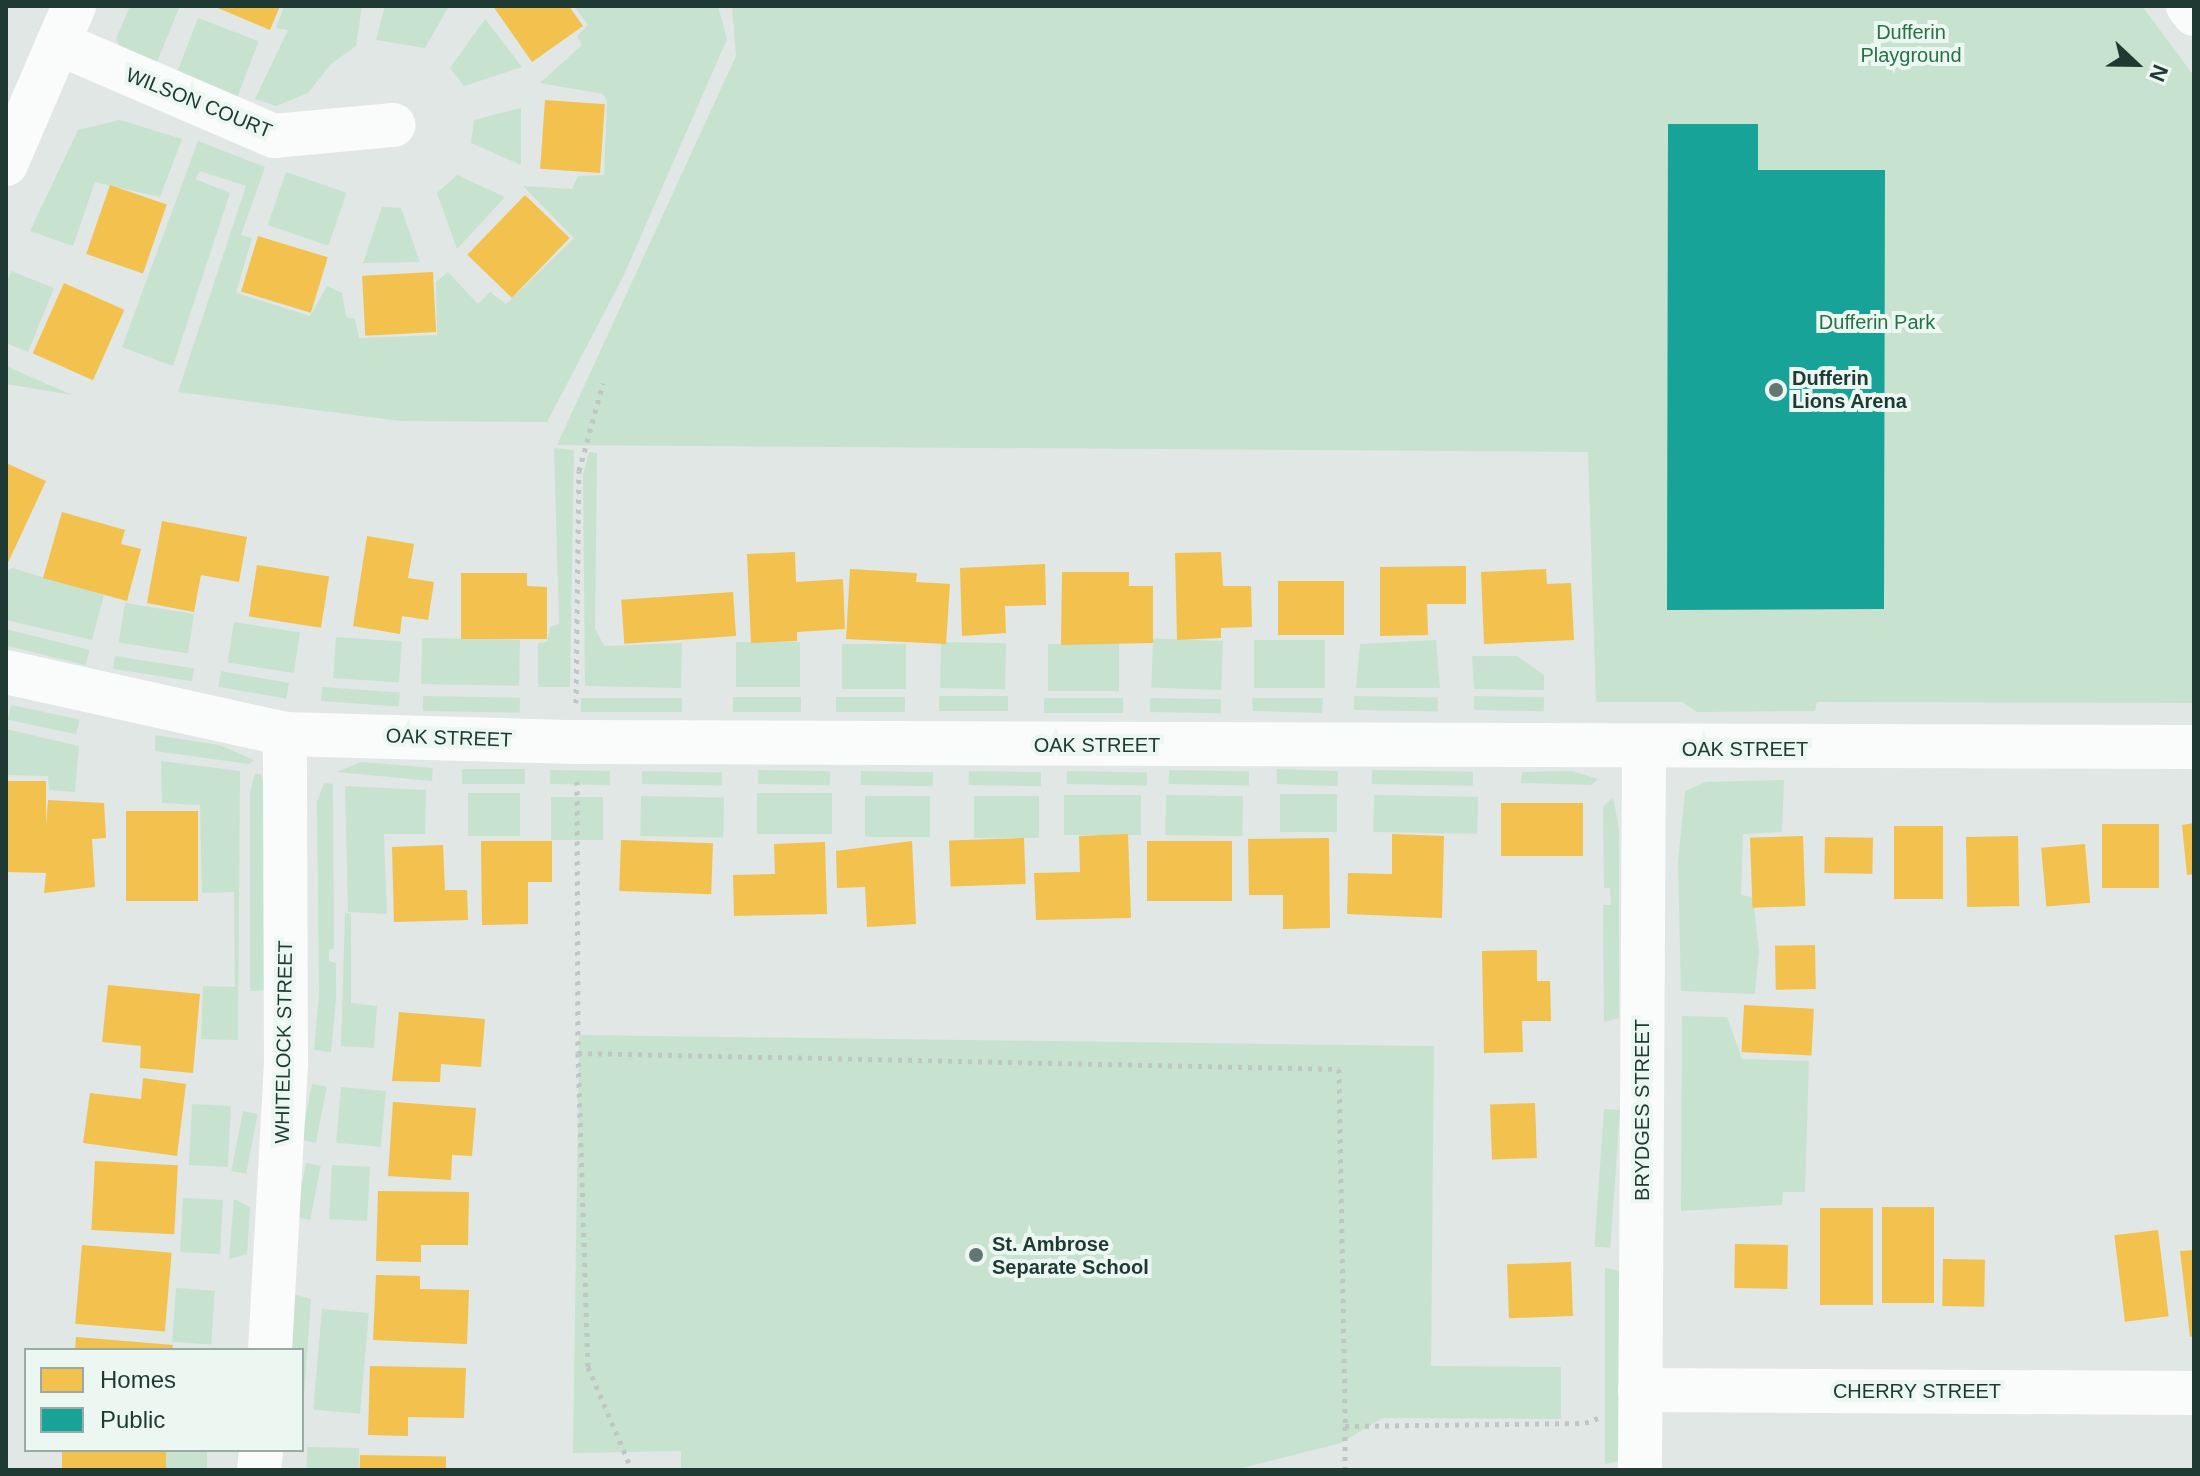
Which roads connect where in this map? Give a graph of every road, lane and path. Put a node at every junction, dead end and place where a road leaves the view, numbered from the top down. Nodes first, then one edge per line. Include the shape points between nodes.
1 (2188, 6) edge
2 (2194, 14) edge
3 (66, 24) edge
4 (393, 125) dead end
5 (6, 164) edge
6 (603, 383) dead end
7 (6, 672) edge
8 (285, 734) junction
9 (576, 742) junction
10 (2194, 747) edge
11 (1644, 749) junction
12 (578, 1053) junction
13 (270, 1348) edge
14 (1640, 1390) junction
15 (2194, 1393) edge
16 (1602, 1417) dead end
17 (1345, 1426) junction
18 (632, 1470) edge
19 (1345, 1470) edge
20 (1640, 1470) edge

1 - 2 street
3 - 4 street, WILSON COURT via 274,136
3 - 5 street
6 - 9 path via 579,471
7 - 8 street, OAK STREET
8 - 9 street, OAK STREET
8 - 13 street, WHITELOCK STREET via 286,1065
9 - 11 street, OAK STREET
9 - 12 path
10 - 11 street, OAK STREET
11 - 14 street, BRYDGES STREET
12 - 17 path via 1339,1069
12 - 18 path via 588,1367
14 - 15 street, CHERRY STREET
14 - 20 street, BRYDGES STREET
16 - 17 path via 1585,1423
17 - 19 path

